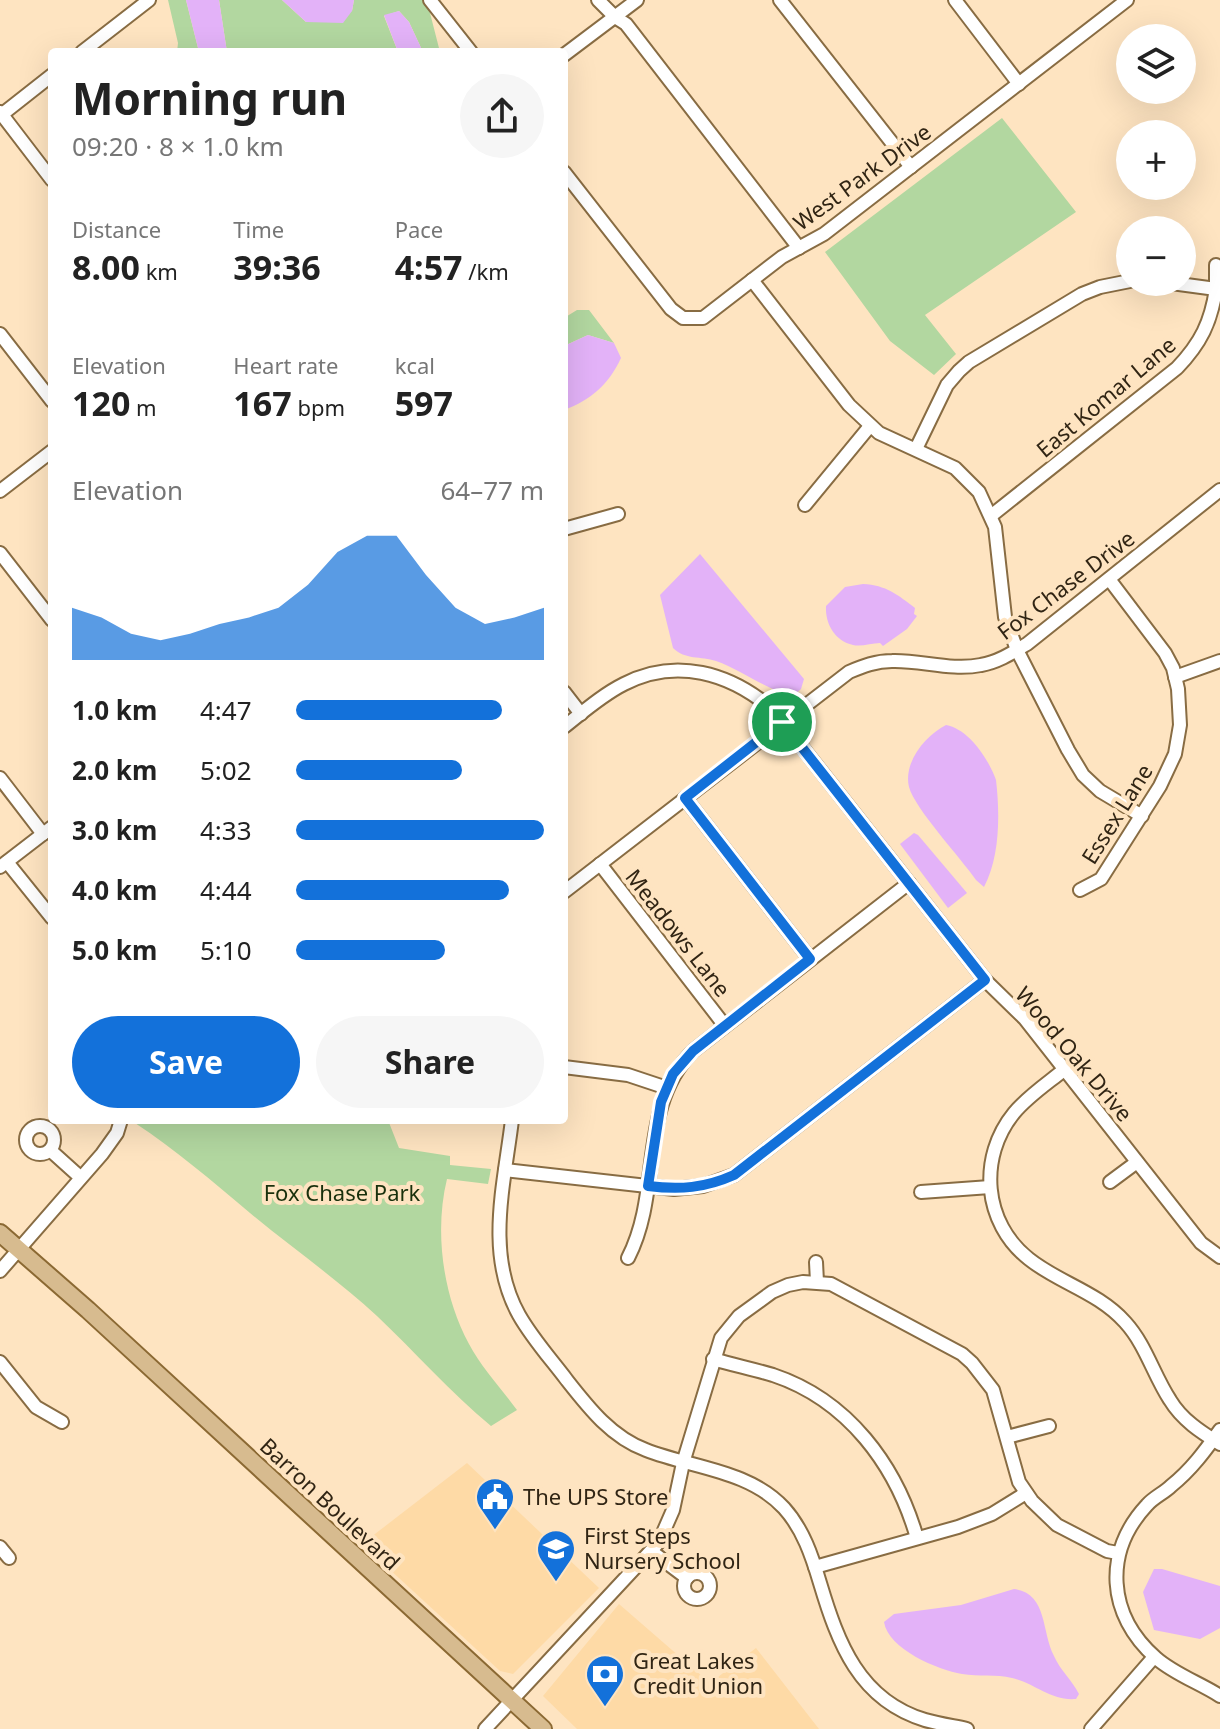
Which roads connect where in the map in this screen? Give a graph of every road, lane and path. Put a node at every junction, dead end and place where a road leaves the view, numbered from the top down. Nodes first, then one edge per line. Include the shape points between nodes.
1 (149, 0) edge
2 (430, 0) edge
3 (598, 0) edge
4 (637, 0) edge
5 (780, 0) edge
6 (955, 0) edge
7 (1127, 0) edge
8 (615, 17) junction
9 (87, 48) edge
10 (468, 48) edge
11 (568, 52) edge
12 (48, 78) edge
13 (1019, 84) junction
14 (0, 114) edge
15 (911, 167) junction
16 (48, 175) edge
17 (568, 177) edge
18 (799, 248) junction
19 (1216, 265) dead end
20 (752, 280) junction
21 (1116, 284) edge
22 (1196, 286) edge
23 (1218, 289) edge
24 (0, 334) edge
25 (48, 396) edge
26 (870, 426) junction
27 (916, 449) junction
28 (48, 454) edge
29 (1220, 490) edge
30 (0, 491) edge
31 (805, 505) dead end
32 (618, 514) dead end
33 (992, 515) junction
34 (568, 528) edge
35 (0, 553) edge
36 (1109, 579) junction
37 (48, 615) edge
38 (1017, 650) junction
39 (1220, 661) edge
40 (1175, 677) junction
41 (568, 697) edge
42 (581, 714) junction
43 (782, 722) junction
44 (568, 724) edge
45 (0, 778) edge
46 (685, 798) junction
47 (1142, 816) junction
48 (48, 830) edge
49 (4, 864) edge
50 (600, 864) junction
51 (909, 883) junction
52 (568, 889) edge
53 (1080, 890) dead end
54 (48, 914) edge
55 (810, 959) junction
56 (985, 980) junction
57 (725, 1026) junction
58 (568, 1068) edge
59 (1065, 1069) junction
60 (667, 1088) junction
61 (120, 1124) edge
62 (511, 1124) edge
63 (50, 1150) dead end
64 (1137, 1162) junction
65 (505, 1170) junction
66 (80, 1177) junction
67 (1110, 1182) dead end
68 (648, 1186) junction
69 (990, 1187) junction
70 (921, 1192) dead end
71 (0, 1233) edge
72 (18, 1249) junction
73 (1220, 1257) edge
74 (628, 1258) dead end
75 (816, 1262) dead end
76 (0, 1271) edge
77 (817, 1282) junction
78 (713, 1359) junction
79 (0, 1362) edge
80 (62, 1422) dead end
81 (1049, 1426) dead end
82 (1007, 1437) junction
83 (1218, 1438) edge
84 (683, 1463) junction
85 (1026, 1493) junction
86 (917, 1538) junction
87 (0, 1547) edge
88 (651, 1551) junction
89 (1118, 1553) junction
90 (9, 1558) dead end
91 (815, 1567) junction
92 (687, 1578) dead end
93 (1154, 1657) junction
94 (1220, 1696) edge
95 (510, 1700) junction
96 (485, 1729) edge
97 (543, 1729) edge
98 (964, 1729) edge
99 (1091, 1729) edge

1 - 9 street
2 - 10 street
3 - 8 street
4 - 8 street
5 - 15 street
6 - 13 street
7 - 13 street, West Park Drive
8 - 11 street
8 - 18 street via 626,24
12 - 14 street
13 - 15 street, West Park Drive
14 - 16 street
15 - 18 street, West Park Drive
17 - 20 street, West Park Drive via 671,309 690,320 711,313
18 - 20 street, West Park Drive
19 - 23 street, East Komar Lane
20 - 26 street
21 - 27 street via 1082,294 969,362 947,385
22 - 23 street
23 - 33 street, East Komar Lane via 1208,326 1177,368
24 - 25 street
26 - 27 street
26 - 31 street
27 - 33 street via 965,476
28 - 30 street
29 - 36 street, Fox Chase Drive
32 - 34 street
33 - 38 street via 1005,617
35 - 37 street
36 - 38 street, Fox Chase Drive
36 - 40 street, Essex Lane via 1165,653
38 - 43 street, Fox Chase Drive via 977,666 873,663 849,672
38 - 47 street via 1083,775
39 - 40 street
40 - 47 street, Essex Lane via 1178,740 1169,771
41 - 42 street
42 - 43 street, Wood Oak Drive via 637,678 688,671 742,686
42 - 44 street, Wood Oak Drive
43 - 46 street, Fox Chase Drive
43 - 51 street, Wood Oak Drive
45 - 48 street
46 - 50 street, Fox Chase Drive
46 - 55 street
47 - 53 street, Essex Lane via 1101,879
48 - 49 street
49 - 54 street
50 - 52 street, Fox Chase Drive
50 - 57 street, Meadows Lane
51 - 55 street
51 - 56 street, Wood Oak Drive
55 - 57 street
56 - 59 street, Wood Oak Drive
56 - 68 street via 734,1175 694,1188
57 - 60 street via 684,1060
58 - 60 street via 628,1075
59 - 64 street, Wood Oak Drive
59 - 69 street via 1005,1125 993,1155
60 - 68 street
61 - 66 street
62 - 65 street
63 - 66 street
64 - 67 street
64 - 73 street, Wood Oak Drive via 1201,1243
65 - 68 street
65 - 84 street via 499,1251 519,1315 599,1419 640,1448
66 - 72 street
68 - 74 street via 639,1237
69 - 70 street
69 - 83 street via 999,1222 1019,1251 1111,1308 1149,1355 1171,1402 1190,1423
71 - 72 main road, Barron Boulevard
72 - 76 street
72 - 95 main road, Barron Boulevard
75 - 77 street
77 - 78 street via 788,1285 764,1297 729,1326
77 - 82 street via 831,1284 962,1354 993,1390
78 - 84 street
78 - 86 street via 794,1384 848,1420 890,1471
79 - 80 street via 36,1407
81 - 82 street
82 - 85 street
83 - 89 street via 1191,1469 1149,1502
84 - 88 street via 673,1510
84 - 91 street via 741,1479 771,1495 797,1525
85 - 86 street via 975,1521
85 - 89 street via 1057,1525
86 - 91 street
87 - 90 street
88 - 92 street
88 - 95 street
89 - 93 street via 1118,1593 1126,1620
91 - 98 street via 841,1646 871,1688 905,1712
93 - 94 street
93 - 99 street
95 - 96 street
95 - 97 main road, Barron Boulevard

